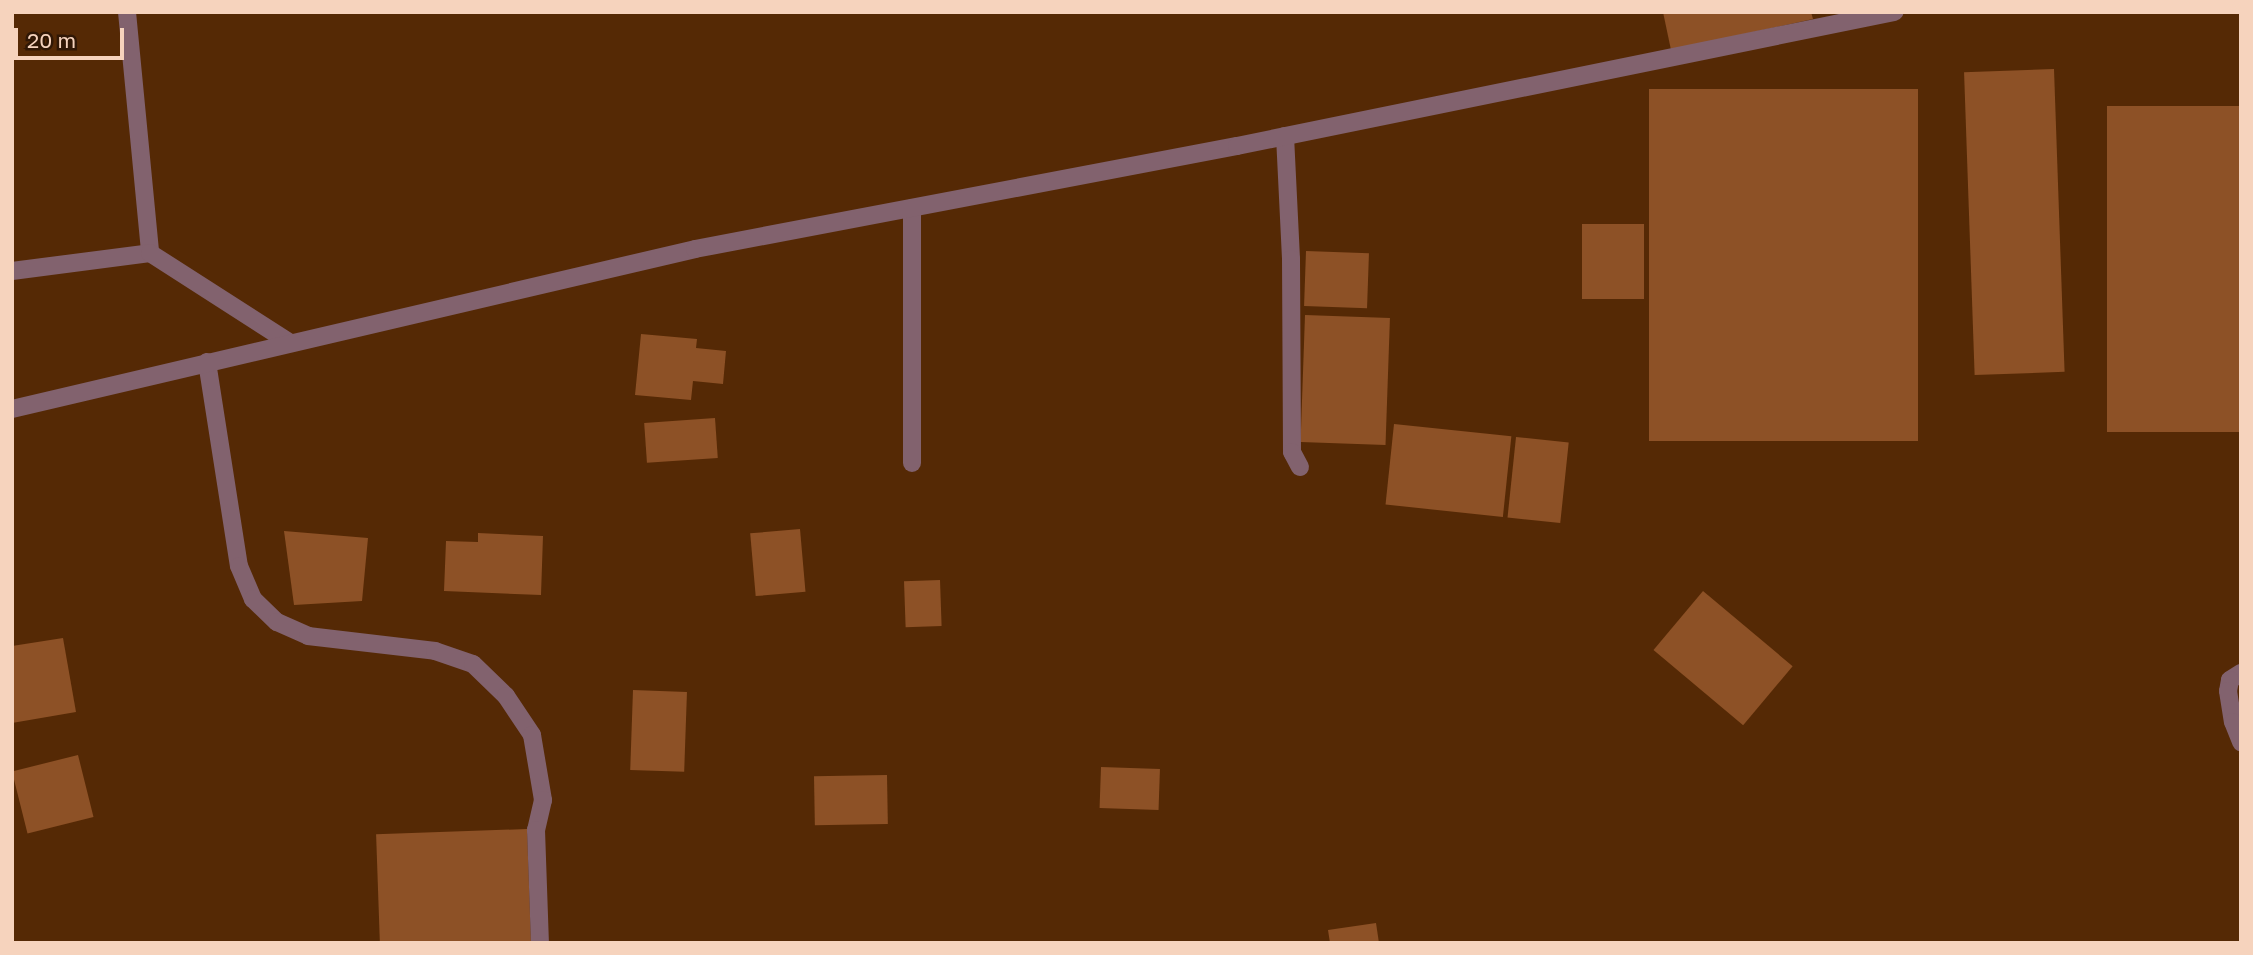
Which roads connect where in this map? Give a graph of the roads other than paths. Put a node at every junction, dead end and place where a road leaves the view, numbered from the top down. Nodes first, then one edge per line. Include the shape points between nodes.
1 (127, 12) edge
2 (1894, 12) edge
3 (1832, 18) edge
4 (1286, 136) junction
5 (912, 208) junction
6 (150, 253) junction
7 (12, 271) edge
8 (290, 343) junction
9 (207, 362) junction
10 (12, 409) edge
11 (912, 463) dead end
12 (1300, 467) dead end
13 (2241, 673) edge
14 (2241, 743) edge
15 (540, 943) edge

1 - 6 street
2 - 3 street
3 - 4 street
4 - 5 street
4 - 12 street via 1292,452
5 - 8 street via 695,249
5 - 11 street
6 - 7 street
6 - 8 street
8 - 9 street
9 - 10 street
9 - 15 street via 239,566 253,599 277,622 308,636 435,651 473,664 506,696 532,734 543,800 536,830
13 - 14 street via 2230,680 2228,691

